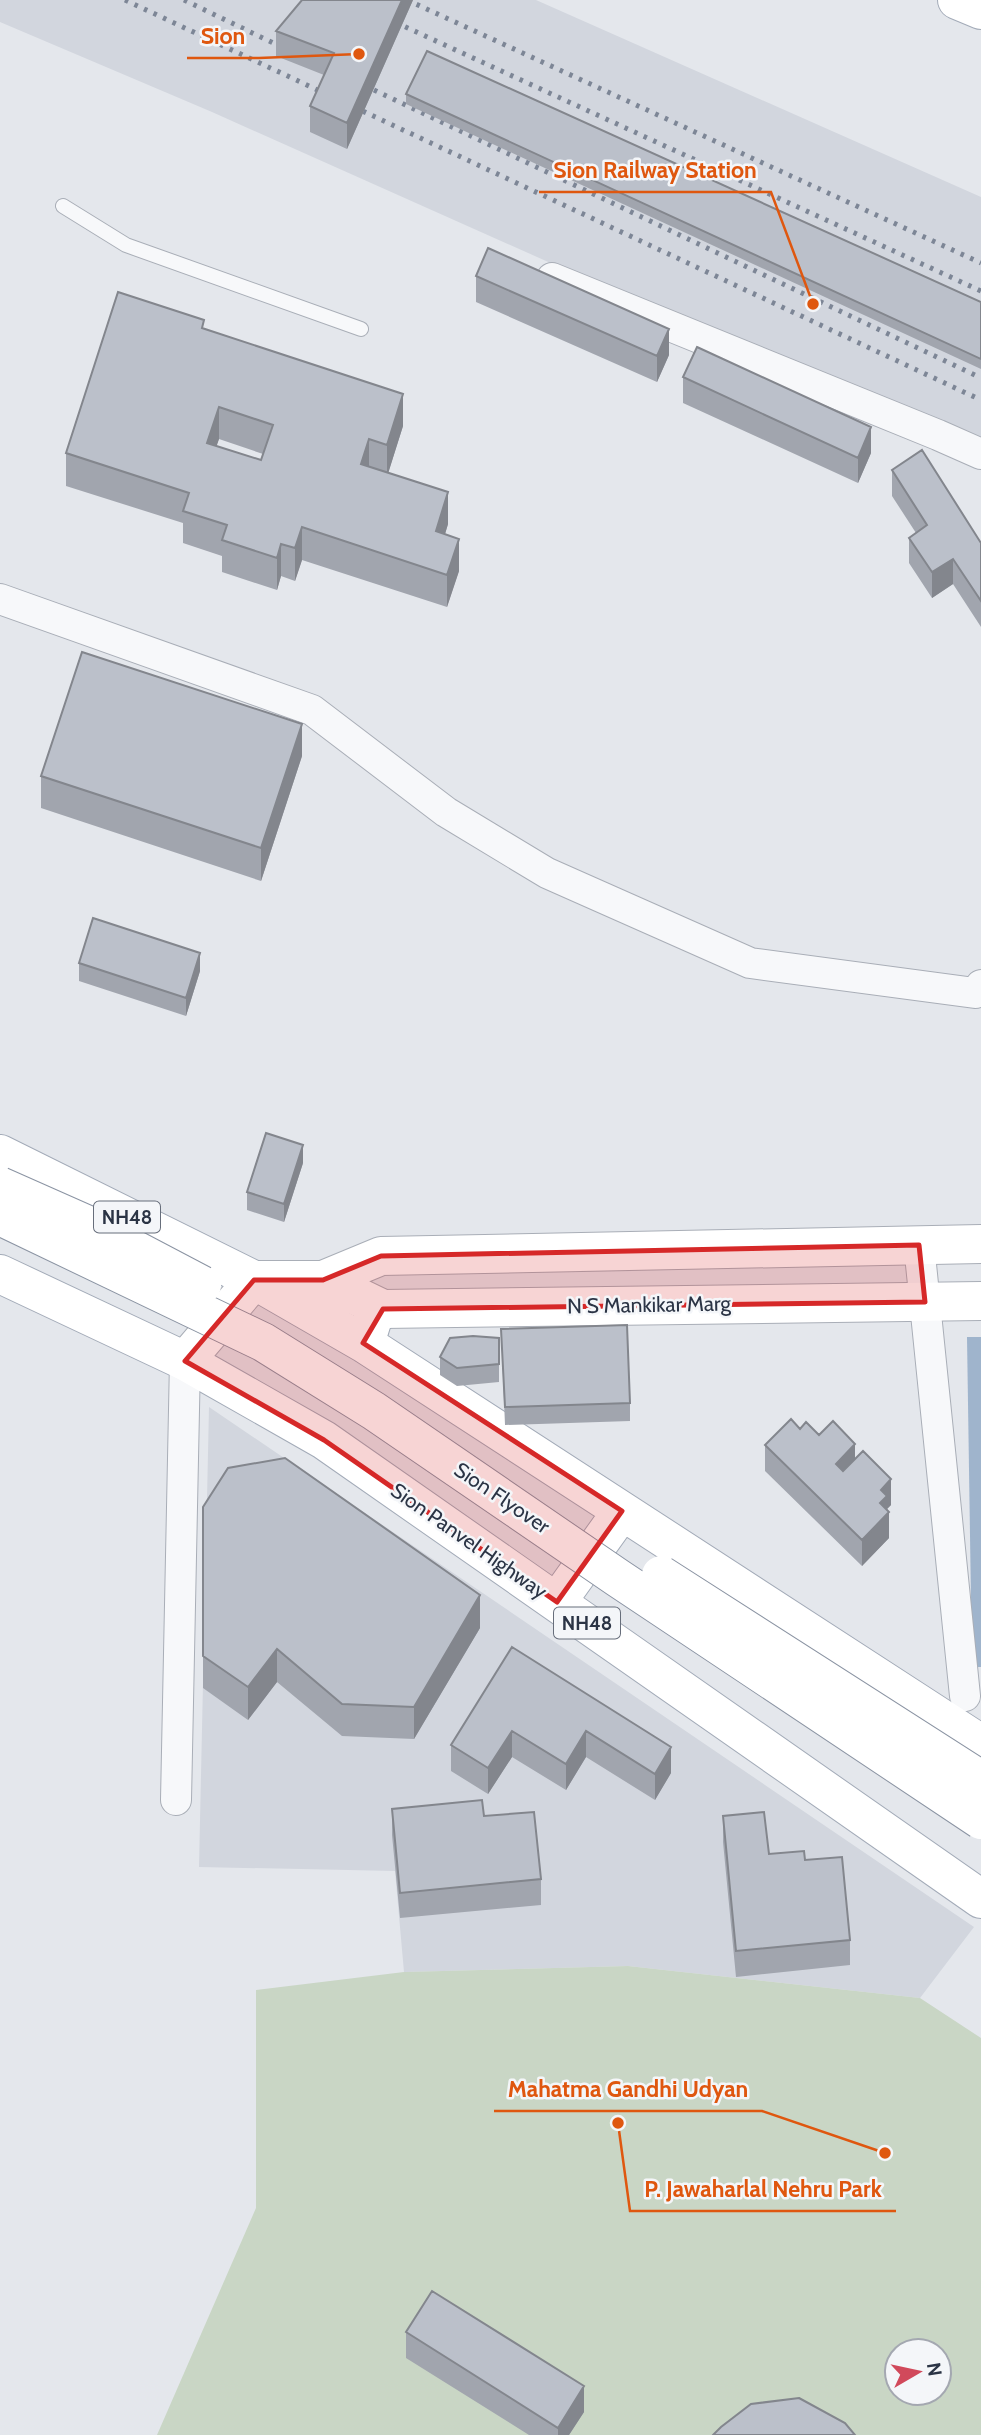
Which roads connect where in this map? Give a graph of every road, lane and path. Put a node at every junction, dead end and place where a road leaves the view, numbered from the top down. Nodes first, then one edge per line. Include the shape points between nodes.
1 (957, 0) edge
2 (981, 10) edge
3 (62, 206) dead end
4 (522, 266) edge
5 (361, 329) dead end
6 (981, 454) edge
7 (0, 599) edge
8 (981, 985) edge
9 (0, 1154) edge
10 (0, 1186) edge
11 (0, 1216) edge
12 (981, 1244) edge
13 (919, 1245) junction
14 (0, 1274) edge
15 (254, 1280) junction
16 (323, 1280) junction
17 (981, 1301) edge
18 (925, 1302) junction
19 (383, 1309) junction
20 (365, 1344) junction
21 (185, 1361) junction
22 (622, 1510) junction
23 (556, 1602) junction
24 (965, 1696) dead end
25 (981, 1744) edge
26 (981, 1780) edge
27 (176, 1800) dead end
28 (981, 1820) edge
29 (981, 1899) edge

1 - 2 main road
3 - 5 lane via 126,245
4 - 6 street
7 - 8 street via 312,710 446,812 547,873 750,963 975,993
9 - 15 main road, NH48
10 - 26 main road, Sion Flyover, bridge via 88,1225 278,1326
11 - 28 main road, Sion Flyover, bridge via 263,1342 374,1411
12 - 13 main road, N S Mankikar Marg
13 - 16 main road, N S Mankikar Marg via 381,1256
13 - 18 street
14 - 21 main road, Sion Panvel Highway / NH48
15 - 16 main road, N S Mankikar Marg
15 - 20 main road, NH48
15 - 21 main road
16 - 19 main road, N S Mankikar Marg
17 - 18 main road, N S Mankikar Marg
18 - 19 main road, N S Mankikar Marg
18 - 24 street
19 - 20 main road via 373,1318
20 - 22 main road, NH48
21 - 23 main road, Sion Panvel Highway / NH48 via 324,1440
21 - 27 street
22 - 23 main road
22 - 25 main road, NH48
23 - 29 main road, Sion Panvel Highway / NH48

